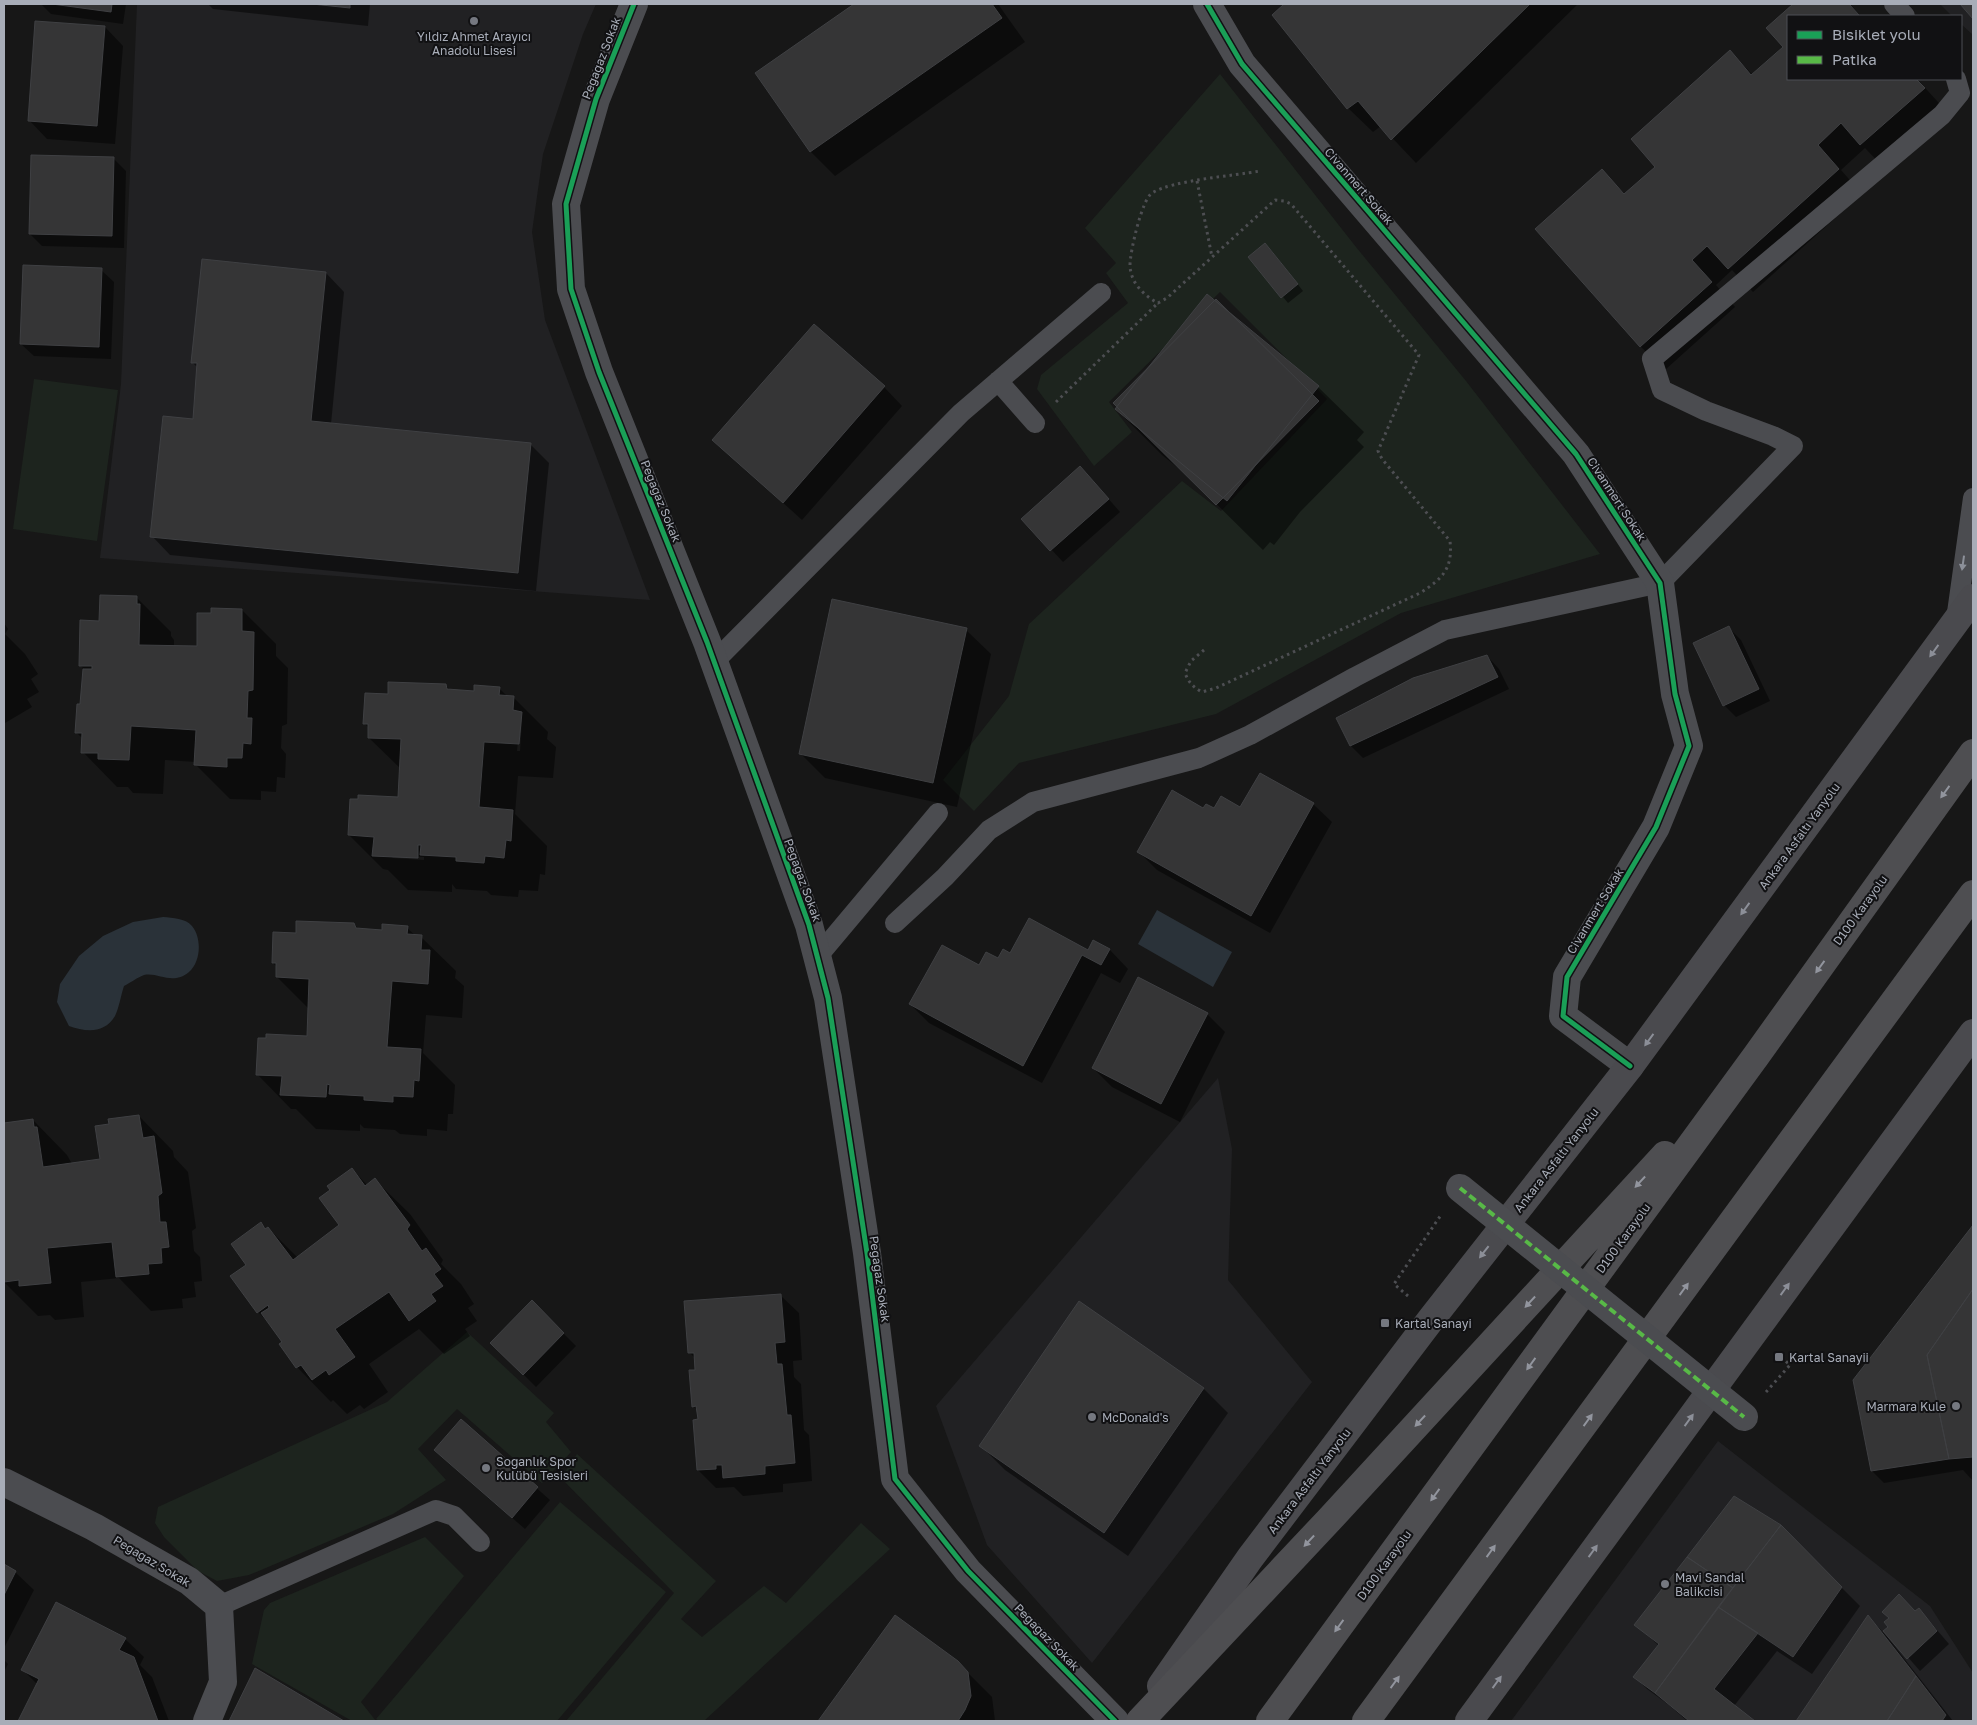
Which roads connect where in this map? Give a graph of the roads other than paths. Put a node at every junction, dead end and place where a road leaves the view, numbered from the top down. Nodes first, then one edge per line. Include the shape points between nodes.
1 (634, 4) edge
2 (1207, 4) edge
3 (1894, 4) edge
4 (1904, 15) edge
5 (1956, 80) edge
6 (1102, 293) dead end
7 (998, 381) junction
8 (1035, 423) road end
9 (1973, 498) edge
10 (1660, 582) junction
11 (1973, 598) edge
12 (1955, 623) junction
13 (714, 662) junction
14 (1973, 752) edge
15 (938, 814) dead end
16 (1973, 894) edge
17 (895, 923) dead end
18 (818, 956) junction
19 (1973, 1032) edge
20 (1756, 1056) junction
21 (1630, 1066) junction
22 (1460, 1188) road end
23 (1744, 1417) road end
24 (4, 1482) edge
25 (480, 1542) dead end
26 (219, 1606) junction
27 (207, 1721) edge
28 (1115, 1721) edge
29 (1138, 1721) edge
30 (1270, 1721) edge
31 (1366, 1721) edge
32 (1468, 1721) edge

1 - 13 street, Pegagaz Sokak via 596,99 566,204 571,290 599,372
2 - 10 street, Civanmert Sokak via 1242,64 1576,454
3 - 4 lane
5 - 10 lane via 1960,93 1942,115 1652,358 1662,390 1793,446
6 - 7 lane
7 - 8 lane
7 - 13 lane via 961,413
9 -> 12 lane
10 - 17 lane via 1445,630 1250,735 1199,758 1033,802 989,830
10 - 21 street, Civanmert Sokak via 1675,694 1689,746 1656,827 1567,977 1563,1016
11 - 12 main road, Ankara Asfaltı Yanyolu
12 -> 21 main road, Ankara Asfaltı Yanyolu
13 - 18 street, Pegagaz Sokak
14 -> 20 highway, D100 Karayolu
15 - 18 lane
31 -> 16 highway
18 - 28 street, Pegagaz Sokak via 828,998 867,1253 895,1479 968,1571
32 -> 19 main road
20 -> 29 highway via 1329,1520
20 -> 30 highway, D100 Karayolu
21 -> 29 main road, Ankara Asfaltı Yanyolu via 1432,1318 1250,1558
22 - 23 street, bridge
24 - 26 street, Pegagaz Sokak via 94,1526 189,1581
25 - 26 lane via 454,1516 436,1510
26 - 27 street via 223,1682

